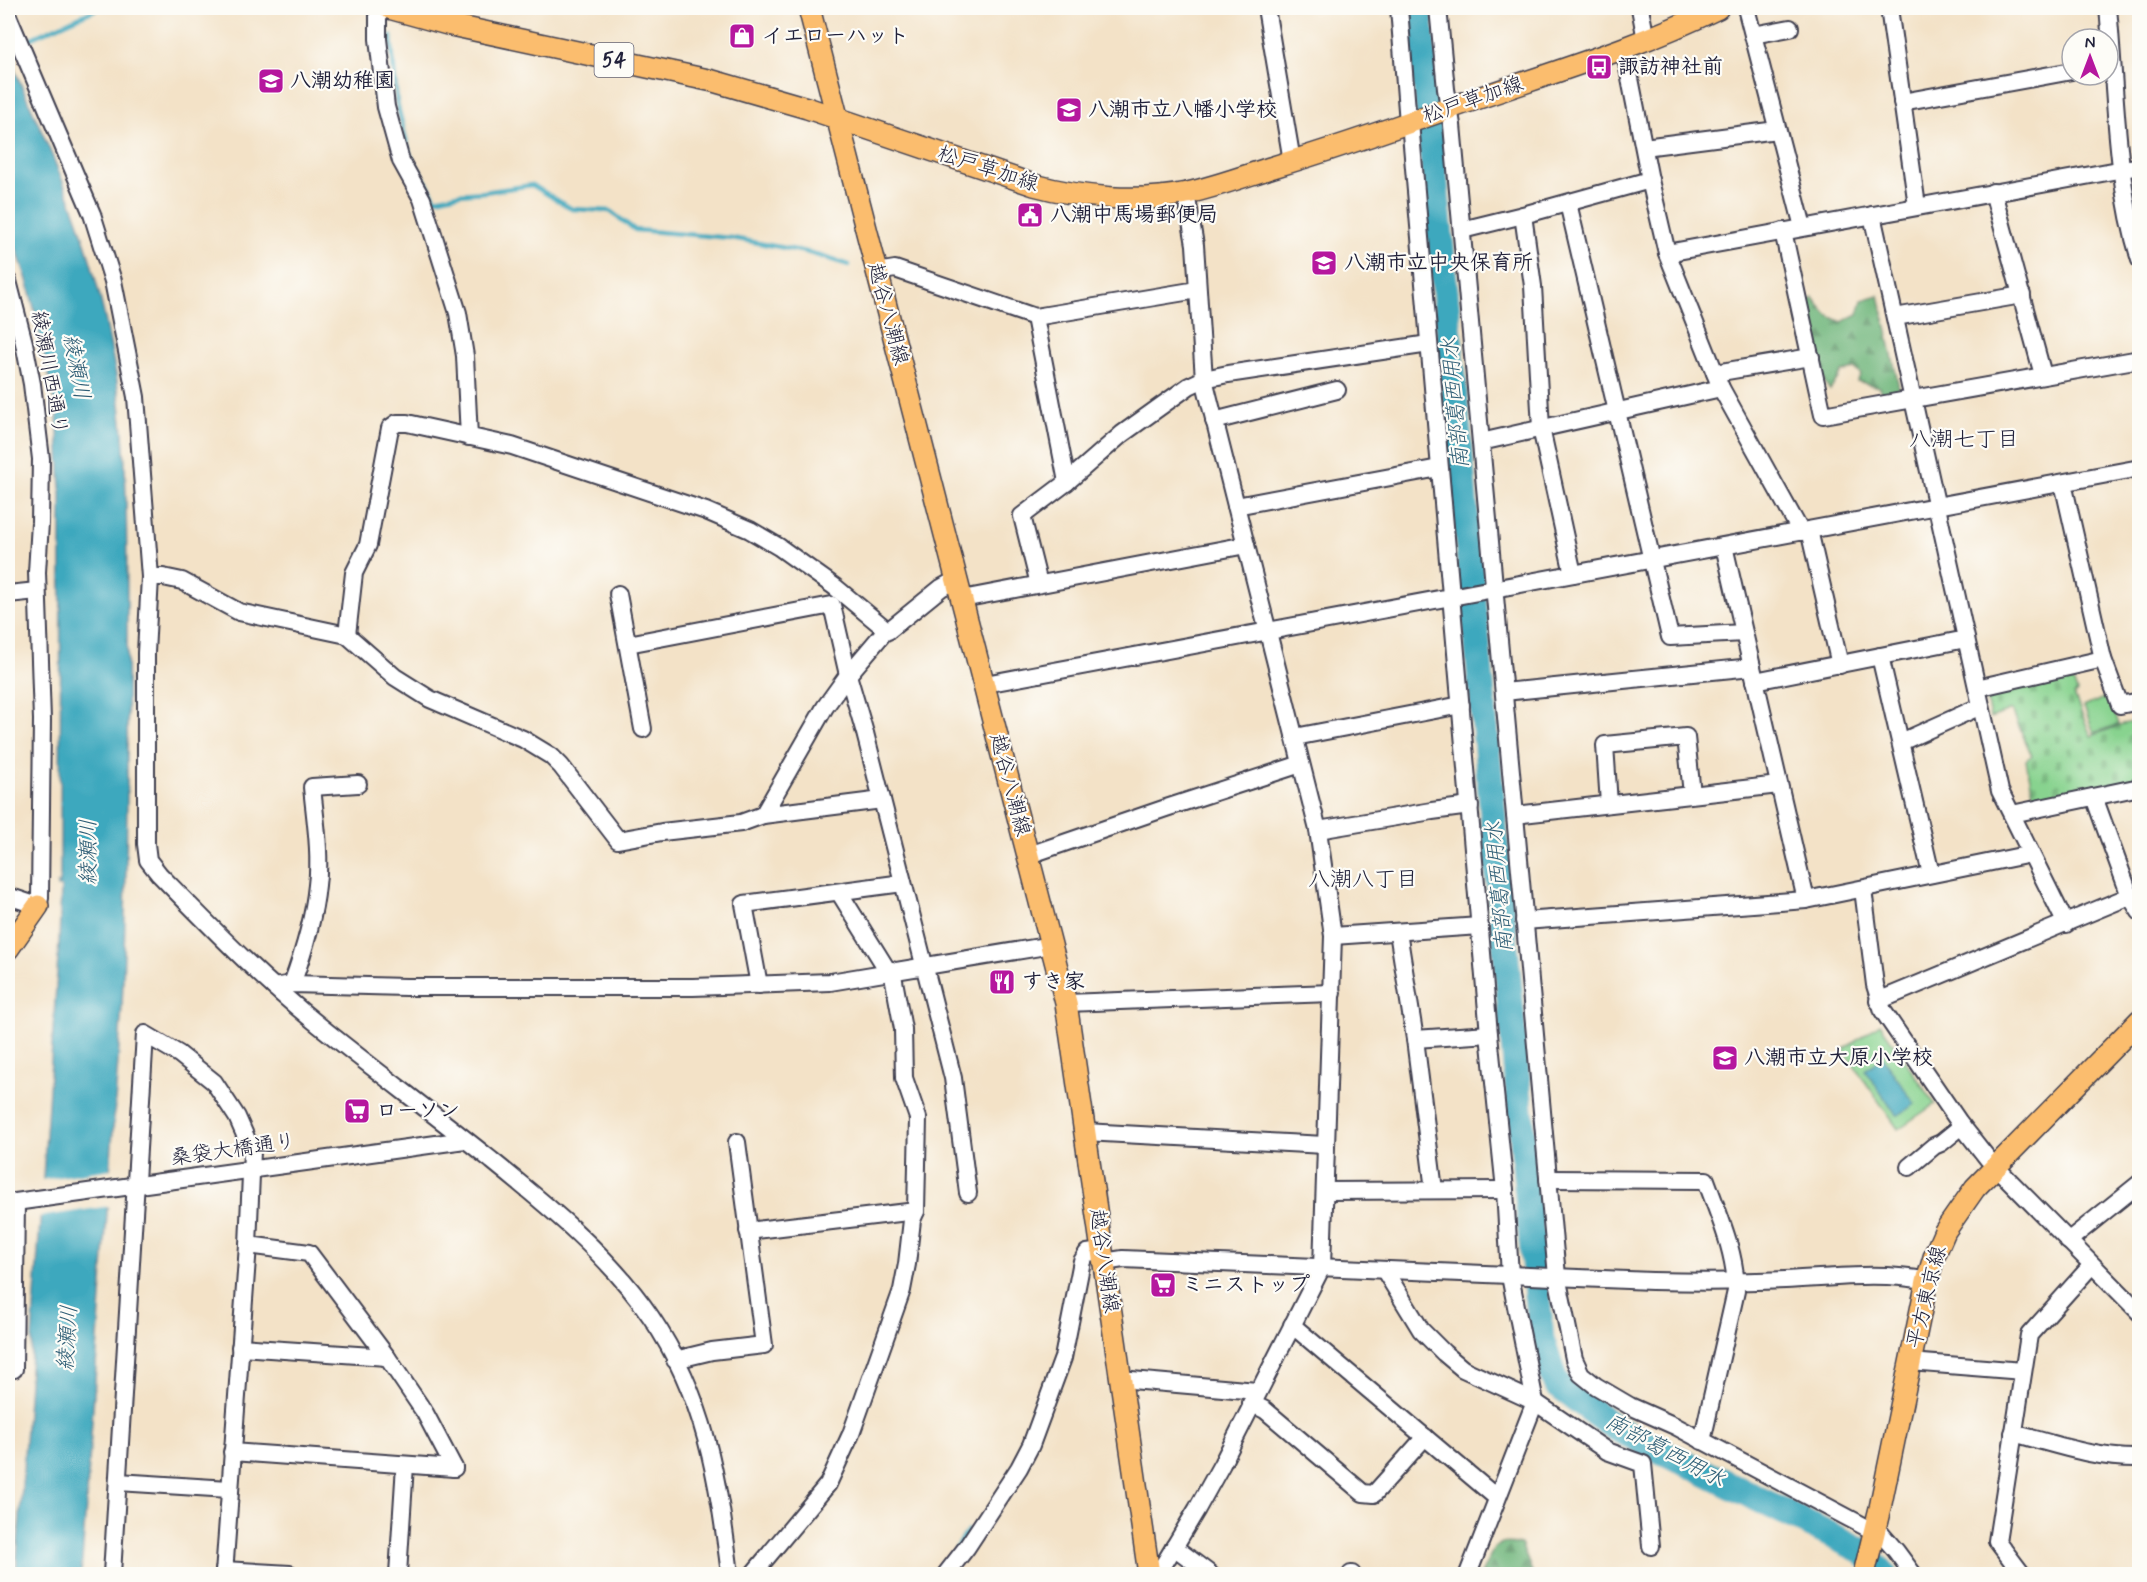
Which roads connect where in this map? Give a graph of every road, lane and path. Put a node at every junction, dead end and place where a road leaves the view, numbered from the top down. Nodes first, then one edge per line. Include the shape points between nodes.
1 (378, 8) edge
2 (389, 8) edge
3 (809, 8) edge
4 (1266, 8) edge
5 (1399, 8) edge
6 (1438, 8) edge
7 (1640, 8) edge
8 (1718, 8) edge
9 (1746, 8) edge
10 (1889, 8) edge
11 (2108, 8) edge
12 (8, 15) edge
13 (1791, 27) dead end
14 (2109, 27) edge
15 (1753, 35) junction
16 (1646, 40) junction
17 (1624, 48) junction
18 (2060, 73) edge
19 (2113, 87) edge
20 (1902, 102) junction
21 (1447, 109) junction
22 (837, 119) junction
23 (1411, 122) junction
24 (1777, 130) junction
25 (1644, 147) junction
26 (1292, 161) junction
27 (2139, 166) edge
28 (2122, 169) junction
29 (1650, 180) junction
30 (1993, 192) junction
31 (1186, 193) junction
32 (1568, 203) junction
33 (1917, 206) junction
34 (1872, 214) junction
35 (1522, 215) junction
36 (1803, 227) junction
37 (1462, 230) junction
38 (1783, 231) junction
39 (1667, 253) junction
40 (2139, 260) edge
41 (877, 272) junction
42 (8, 281) edge
43 (1197, 290) junction
44 (2022, 295) junction
45 (1035, 317) junction
46 (1895, 317) junction
47 (1430, 344) junction
48 (1810, 357) junction
49 (2139, 359) edge
50 (2043, 375) junction
51 (1204, 379) junction
52 (1718, 381) junction
53 (1337, 390) dead end
54 (1913, 398) junction
55 (1617, 411) junction
56 (1214, 421) junction
57 (1541, 428) junction
58 (469, 437) junction
59 (1481, 442) junction
60 (1439, 468) junction
61 (2139, 468) edge
62 (1067, 482) junction
63 (2063, 483) junction
64 (1236, 506) junction
65 (1936, 507) junction
66 (1805, 531) junction
67 (1246, 545) junction
68 (1724, 546) junction
69 (1653, 559) junction
70 (1573, 574) junction
71 (150, 578) junction
72 (1038, 584) junction
73 (959, 589) junction
74 (1493, 589) junction
75 (37, 591) junction
76 (8, 594) edge
77 (618, 594) dead end
78 (1451, 597) junction
79 (886, 630) junction
80 (1268, 631) junction
81 (1744, 633) junction
82 (347, 635) junction
83 (1966, 639) junction
84 (628, 644) junction
85 (1880, 656) junction
86 (2103, 659) junction
87 (1840, 664) junction
88 (1754, 674) junction
89 (848, 675) junction
90 (985, 684) junction
91 (1977, 688) junction
92 (1504, 693) junction
93 (2139, 701) edge
94 (1461, 705) junction
95 (1981, 706) junction
96 (644, 729) dead end
97 (1294, 737) junction
98 (1900, 742) junction
99 (1301, 765) junction
100 (358, 784) dead end
101 (1779, 785) junction
102 (2139, 788) edge
103 (1692, 794) junction
104 (2094, 797) junction
105 (882, 800) junction
106 (1610, 804) junction
107 (1470, 806) junction
108 (1515, 814) junction
109 (2013, 814) junction
110 (763, 815) junction
111 (1318, 830) junction
112 (2031, 854) junction
113 (1029, 855) junction
114 (1931, 874) junction
115 (903, 883) junction
116 (1863, 889) junction
117 (839, 892) junction
118 (8, 896) edge
119 (2130, 896) junction
120 (1806, 900) junction
121 (38, 906) junction
122 (2139, 912) edge
123 (1524, 921) junction
124 (2066, 924) junction
125 (1480, 926) junction
126 (1398, 932) junction
127 (1333, 936) junction
128 (1052, 945) junction
129 (8, 949) edge
130 (925, 965) junction
131 (890, 970) junction
132 (292, 984) junction
133 (759, 985) junction
134 (274, 987) junction
135 (1332, 993) junction
136 (1878, 1001) junction
137 (1066, 1003) junction
138 (2139, 1020) edge
139 (1489, 1034) junction
140 (1415, 1039) junction
141 (1962, 1126) junction
142 (1085, 1132) junction
143 (465, 1140) junction
144 (736, 1142) dead end
145 (1325, 1145) junction
146 (1909, 1167) dead end
147 (1996, 1167) junction
148 (250, 1170) junction
149 (1548, 1179) junction
150 (2139, 1183) edge
151 (131, 1186) junction
152 (1434, 1190) junction
153 (1505, 1190) junction
154 (1325, 1191) junction
155 (968, 1193) dead end
156 (17, 1202) edge
157 (916, 1211) junction
158 (748, 1231) junction
159 (2068, 1241) junction
160 (248, 1245) junction
161 (1103, 1257) junction
162 (2091, 1266) junction
163 (1322, 1267) junction
164 (1385, 1271) junction
165 (1514, 1276) junction
166 (1553, 1276) junction
167 (1927, 1281) junction
168 (1736, 1282) junction
169 (2139, 1313) edge
170 (1292, 1325) junction
171 (240, 1347) junction
172 (387, 1357) junction
173 (675, 1360) junction
174 (1910, 1362) junction
175 (8, 1367) edge
176 (2023, 1371) junction
177 (1120, 1379) junction
178 (1254, 1397) junction
179 (1535, 1402) junction
180 (2013, 1433) junction
181 (1425, 1437) junction
182 (1701, 1441) junction
183 (232, 1452) junction
184 (2139, 1458) edge
185 (405, 1465) junction
186 (118, 1482) junction
187 (229, 1489) junction
188 (1497, 1498) junction
189 (1875, 1533) junction
190 (1651, 1546) dead end
191 (1174, 1547) junction
192 (224, 1572) edge
193 (112, 1575) edge
194 (290, 1575) edge
195 (398, 1575) edge
196 (730, 1575) edge
197 (753, 1575) edge
198 (946, 1575) edge
199 (1149, 1575) edge
200 (1158, 1575) edge
201 (1210, 1575) edge
202 (1468, 1575) edge
203 (1864, 1575) edge
204 (1913, 1575) edge
205 (2022, 1575) edge

1 - 58 street via 386,107 401,161 423,199 458,313 465,356
2 - 22 main road, 松戸草加線 / 54 via 712,81
3 - 22 main road, 越谷八潮線
4 - 26 street
5 - 23 street
6 - 21 street
7 - 16 street
8 - 16 main road, 松戸草加線 / 54
9 - 15 street
10 - 20 street
11 - 14 street
12 - 71 street via 81,185 113,281 136,396
13 - 15 street
15 - 24 street
16 - 17 main road, 松戸草加線 / 54
17 - 21 main road, 松戸草加線 / 54
17 - 25 street
18 - 20 street
19 - 28 street
20 - 33 street
21 - 23 main road, 松戸草加線 / 54
21 - 37 street
22 - 31 main road, 松戸草加線 / 54 via 1065,193 1101,197
22 - 41 main road, 越谷八潮線
23 - 26 main road, 松戸草加線 / 54
23 - 47 street
24 - 25 street
24 - 36 street
25 - 29 street
26 - 31 main road, 松戸草加線 / 54
27 - 28 street
28 - 30 street
28 - 40 street
29 - 32 street
29 - 39 street
30 - 33 street
30 - 44 street
31 - 43 street
32 - 35 street
32 - 55 street
33 - 34 street
34 - 36 street
34 - 46 street
35 - 37 street
35 - 57 street via 1533,286
36 - 38 street
37 - 59 street
38 - 39 street
38 - 48 street
39 - 52 street
41 - 45 street via 895,269
41 - 73 main road, 越谷八潮線
42 - 75 street, 綾瀬川西通り via 37,419
43 - 45 street
43 - 51 street
44 - 46 street
44 - 50 street
45 - 62 street
46 - 54 street
47 - 51 street
47 - 60 street
48 - 52 street
48 - 54 street via 1823,415
49 - 50 street
50 - 54 street
51 - 56 street
51 - 62 street via 1122,434
52 - 55 street
52 - 66 street
53 - 56 street
54 - 65 street
55 - 57 street
55 - 69 street
56 - 64 street
57 - 59 street
57 - 70 street
58 - 79 street via 550,458 750,530 835,586
58 - 82 street via 407,423 390,428 368,545 354,573
59 - 74 street
60 - 64 street
60 - 78 street
61 - 63 street
62 - 72 street via 1022,516
63 - 65 street
63 - 86 street
64 - 67 street
65 - 66 street
65 - 83 street
66 - 68 street
66 - 87 street
67 - 72 street
67 - 80 street
68 - 69 street
68 - 81 street
69 - 70 street
69 - 81 street via 1670,637
70 - 74 street
71 - 82 street via 182,581 239,612
71 - 134 street via 146,654 148,860
72 - 73 street
73 - 79 street via 941,588
73 - 90 main road, 越谷八潮線
74 - 78 street
74 - 92 street
75 - 76 street
75 - 121 street, 綾瀬川西通り via 42,720 42,890
77 - 84 street
78 - 80 street
78 - 94 street
79 - 89 street
80 - 90 street
80 - 97 street
81 - 88 street
82 - 110 street via 395,677 430,699 523,739 551,756 618,840 741,823
83 - 85 street
83 - 91 street
84 - 89 street via 832,605
84 - 96 street
85 - 87 street
85 - 98 street
86 - 91 street
86 - 93 street via 2120,705
87 - 88 street
88 - 92 street
88 - 101 street
89 - 105 street
89 - 110 street via 825,707
90 - 113 main road, 越谷八潮線
91 - 95 street
92 - 108 street
94 - 97 street
94 - 107 street
95 - 98 street
95 - 109 street via 2000,791
97 - 99 street
98 - 114 street
99 - 111 street
99 - 113 street
100 - 132 street via 312,787 317,885 301,961
101 - 103 street
101 - 120 street
102 - 104 street
103 - 106 street
103 - 106 street via 1686,737 1605,745
104 - 109 street
104 - 119 street
105 - 110 street
105 - 115 street
106 - 108 street
107 - 111 street
107 - 125 street
108 - 123 street
109 - 112 street
111 - 127 street
112 - 114 street
112 - 124 street
113 - 128 main road, 越谷八潮線
114 - 116 street
115 - 117 street
115 - 130 street
116 - 120 street
116 - 136 street
117 - 131 street
117 - 133 street via 744,904
118 - 121 street
119 - 122 street
119 - 124 street
120 - 123 street
121 - 129 main road
123 - 149 street
124 - 136 street
125 - 126 street
125 - 139 street
126 - 127 street
126 - 140 street
127 - 135 street
128 - 130 street
128 - 137 main road, 越谷八潮線
130 - 131 street
130 - 155 street via 953,1078
131 - 133 street via 830,982
131 - 157 street via 903,1029 904,1078 918,1118
132 - 133 street
132 - 134 street
134 - 143 street
135 - 137 street
135 - 145 street
136 - 141 street
137 - 142 main road, 越谷八潮線
138 - 147 main road, 平方東京線
139 - 140 street
139 - 153 street
140 - 152 street
141 - 146 street
141 - 147 street
142 - 145 street
142 - 161 main road, 越谷八潮線
143 - 148 street, 桑袋大橋通り
143 - 173 street via 530,1191 621,1278 651,1317
144 - 158 street
145 - 154 street
147 - 159 street
147 - 167 main road, 平方東京線 via 1975,1188 1945,1231
148 - 151 street, 桑袋大橋通り
148 - 151 street via 252,1151 237,1117 214,1082 145,1034
148 - 160 street
149 - 166 street
149 - 168 street via 1706,1180 1728,1242
150 - 159 street
151 - 156 street, 桑袋大橋通り
151 - 186 street
152 - 153 street
152 - 154 street
153 - 165 street
154 - 163 street
156 - 175 street via 14,1369
157 - 158 street
157 - 197 street via 902,1290 851,1434 828,1484
158 - 173 street via 764,1345
159 - 162 street
160 - 171 street
160 - 172 street via 309,1253
161 - 163 street
161 - 177 main road, 越谷八潮線
161 - 198 street via 1087,1253 1082,1261 1063,1358 1031,1445
162 - 169 street
162 - 176 street via 2029,1335
163 - 164 street
163 - 170 street
164 - 165 street
164 - 179 street via 1421,1330 1444,1353 1463,1369
165 - 166 street
165 - 179 street
166 - 168 street
166 - 182 street via 1581,1374 1612,1396
167 - 168 street via 1865,1277
167 - 174 main road, 平方東京線
168 - 182 street
170 - 178 street
170 - 181 street
171 - 172 street
171 - 183 street
172 - 185 street via 454,1468
173 - 196 street via 702,1419 713,1463
174 - 176 street
174 - 189 main road, 平方東京線
176 - 180 street
177 - 178 street
177 - 199 main road, 越谷八潮線
178 - 181 street via 1363,1493 1374,1494
178 - 191 street via 1222,1464
179 - 188 street
179 - 190 street via 1607,1451 1644,1464
180 - 184 street via 2075,1450
180 - 205 street via 1997,1541
181 - 188 street
182 - 189 street
183 - 185 street
183 - 187 street
185 - 195 street
186 - 187 street
186 - 193 street
187 - 192 street
188 - 202 street
189 - 203 main road, 平方東京線
189 - 204 street via 1896,1551
191 - 200 street
191 - 201 street
192 - 194 street

